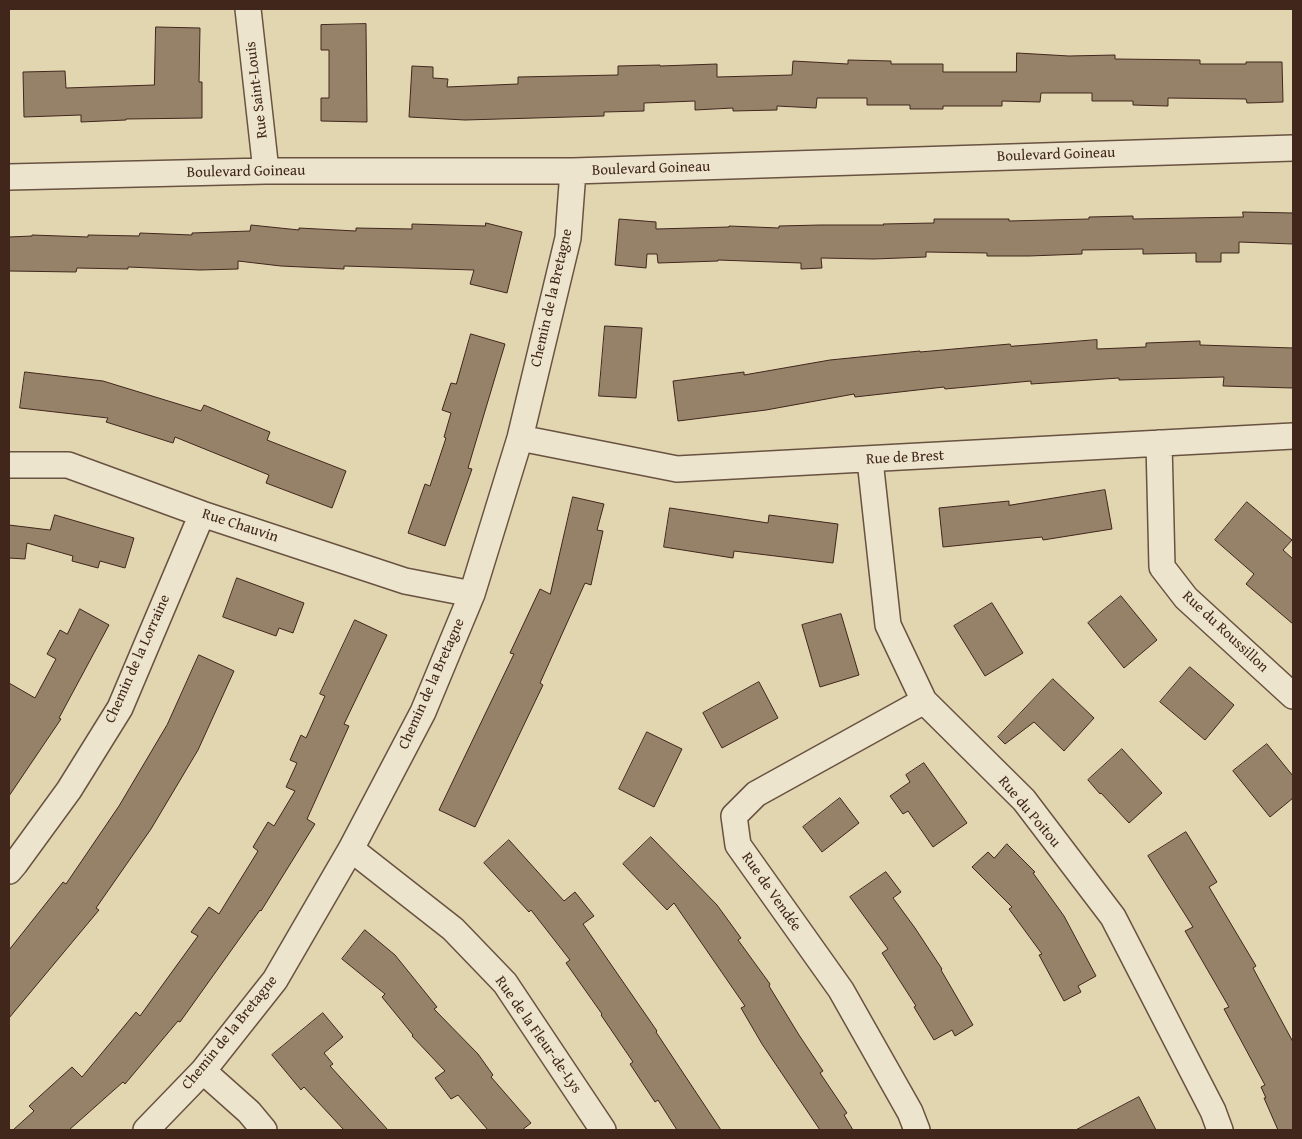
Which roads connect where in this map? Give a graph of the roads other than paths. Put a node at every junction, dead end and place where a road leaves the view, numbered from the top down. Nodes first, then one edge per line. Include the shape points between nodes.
1 (248, 9) edge
2 (1293, 148) edge
3 (266, 171) junction
4 (573, 171) junction
5 (9, 177) edge
6 (1293, 436) edge
7 (520, 438) junction
8 (1159, 444) junction
9 (870, 460) junction
10 (9, 465) edge
11 (202, 514) junction
12 (472, 594) junction
13 (1293, 696) edge
14 (924, 700) junction
15 (350, 849) junction
16 (9, 871) edge
17 (204, 1071) junction
18 (146, 1130) edge
19 (264, 1130) edge
20 (603, 1130) edge
21 (917, 1130) edge
22 (1220, 1130) edge

1 - 3 street, Rue Saint-Louis
2 - 4 street, Boulevard Goineau
3 - 4 street, Boulevard Goineau
3 - 5 street, Boulevard Goineau
4 - 7 street, Chemin de la Bretagne via 568,238
6 - 8 street, Rue de Brest
7 - 9 street, Rue de Brest via 677,469
7 - 12 street, Chemin de la Bretagne
8 - 9 street, Rue de Brest
8 - 13 street, Rue du Roussillon via 1162,567 1186,598
9 - 14 street, Rue du Poitou via 888,625
10 - 11 street, Rue Chauvin via 68,465
11 - 12 street, Rue Chauvin via 405,581
11 - 16 street, Chemin de la Lorraine via 120,708 69,790
12 - 15 street, Chemin de la Bretagne via 423,712
14 - 21 street, Rue de Vendée via 756,794 734,816 738,845 841,990
14 - 22 street, Rue du Poitou via 1024,800 1113,917
15 - 17 street, Chemin de la Bretagne via 275,980
15 - 20 street, Rue de la Fleur-de-Lys via 452,929 506,983
17 - 18 street, Chemin de la Bretagne
17 - 19 street

